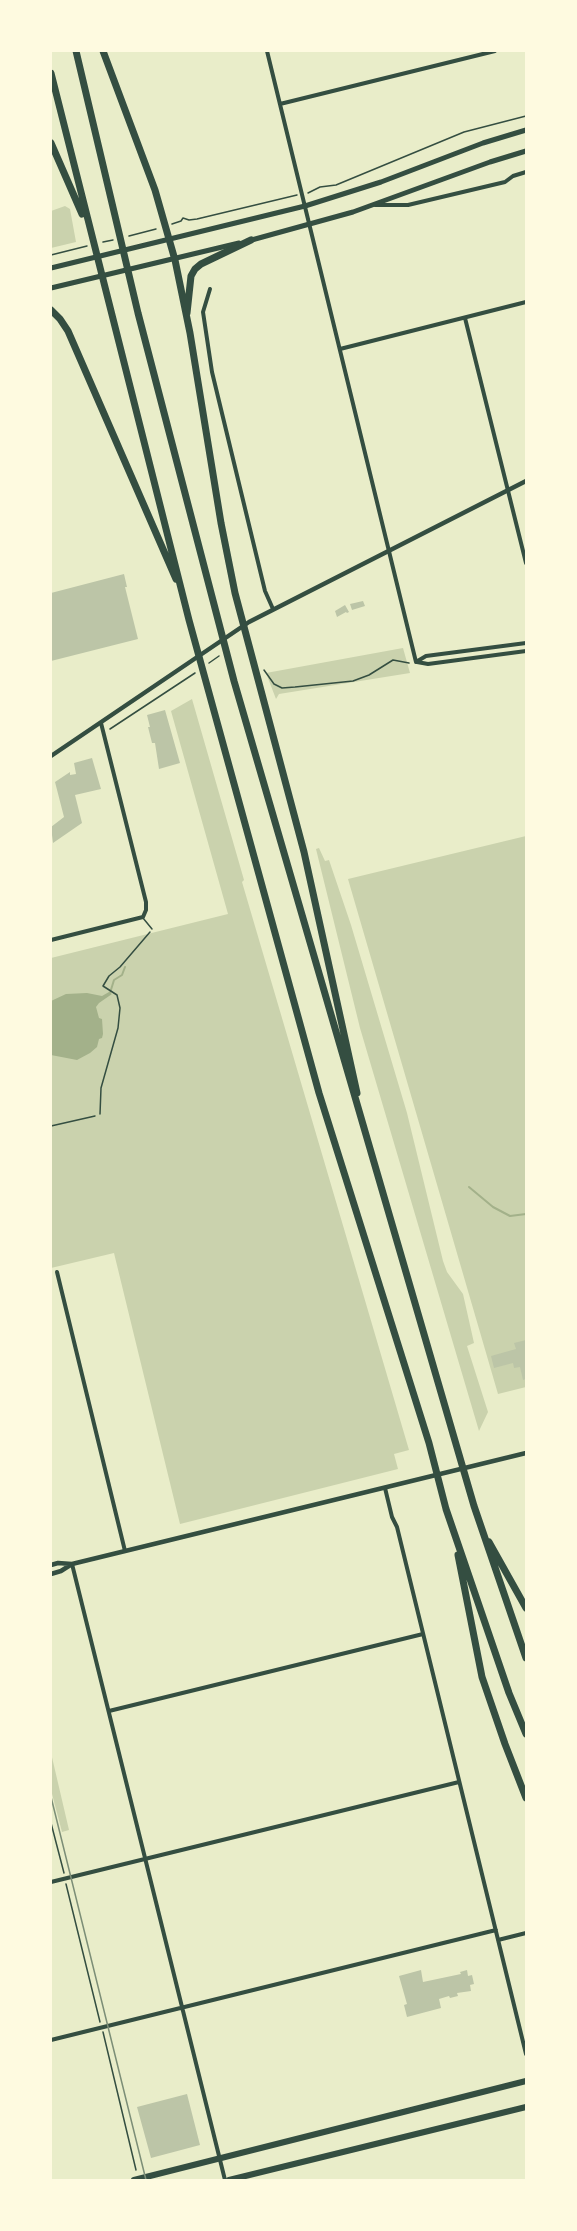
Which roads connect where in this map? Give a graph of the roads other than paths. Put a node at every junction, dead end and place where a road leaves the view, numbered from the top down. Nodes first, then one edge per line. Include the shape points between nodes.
1 (76, 51) edge
2 (103, 51) edge
3 (267, 51) edge
4 (495, 51) edge
5 (51, 73) edge
6 (280, 104) junction
7 (526, 130) edge
8 (51, 143) edge
9 (526, 151) edge
10 (526, 172) edge
11 (374, 205) junction
12 (305, 206) junction
13 (310, 225) junction
14 (90, 233) junction
15 (170, 239) junction
16 (251, 240) junction
17 (175, 260) junction
18 (51, 268) edge
19 (51, 288) edge
20 (210, 289) dead end
21 (526, 302) edge
22 (51, 310) edge
23 (187, 316) junction
24 (465, 318) junction
25 (340, 349) junction
26 (526, 482) edge
27 (508, 490) junction
28 (390, 550) junction
29 (526, 563) edge
30 (184, 598) junction
31 (273, 609) junction
32 (526, 643) edge
33 (526, 651) edge
34 (416, 662) junction
35 (100, 723) junction
36 (51, 756) edge
37 (143, 918) junction
38 (152, 929) road end
39 (51, 940) edge
40 (94, 1116) dead end
41 (51, 1126) edge
42 (374, 1168) junction
43 (57, 1272) dead end
44 (526, 1453) edge
45 (385, 1488) junction
46 (480, 1524) junction
47 (453, 1529) junction
48 (125, 1551) junction
49 (72, 1564) junction
50 (51, 1565) edge
51 (51, 1574) edge
52 (526, 1608) edge
53 (423, 1634) junction
54 (526, 1658) edge
55 (109, 1711) junction
56 (526, 1734) edge
57 (459, 1782) junction
58 (526, 1798) edge
59 (145, 1859) junction
60 (51, 1882) edge
61 (496, 1930) junction
62 (526, 1933) edge
63 (498, 1940) junction
64 (182, 2007) junction
65 (51, 2040) edge
66 (526, 2054) edge
67 (526, 2081) edge
68 (526, 2107) edge
69 (219, 2159) junction
70 (134, 2180) edge
71 (227, 2180) edge

1 - 42 highway via 214,607
2 - 15 highway
3 - 6 street
4 - 6 street
5 - 14 highway
6 - 12 street
7 - 12 main road
8 - 14 highway
9 - 11 main road
10 - 11 street via 505,182 408,205
11 - 13 main road
12 - 13 street
12 - 15 main road
13 - 16 main road
13 - 25 street
14 - 30 highway
15 - 17 highway
15 - 18 main road
16 - 17 main road
16 - 23 highway via 195,269
17 - 19 main road
17 - 23 highway
20 - 31 street via 203,312 212,372 265,591
21 - 24 street
22 - 30 highway via 68,331
23 - 42 highway via 235,593 304,852
24 - 25 street
24 - 27 street
25 - 28 street
26 - 27 street
27 - 28 street
27 - 29 street
28 - 31 street
28 - 34 street
30 - 47 highway via 320,1093
31 - 35 street
32 - 34 street via 426,656
33 - 34 street via 428,664
35 - 36 street
35 - 37 street via 146,902
37 - 38 lane
37 - 39 street
40 - 41 lane
42 - 46 highway
43 - 48 street
44 - 45 street
45 - 48 street
45 - 53 street
46 - 52 highway
46 - 54 highway
47 - 56 highway
47 - 58 highway via 482,1677
48 - 49 street
49 - 50 street
49 - 51 street
49 - 55 street
53 - 55 street
53 - 57 street
55 - 59 street
57 - 59 street
57 - 61 street
59 - 60 street
59 - 64 street
61 - 63 street
61 - 64 street
62 - 63 street
63 - 66 street
64 - 65 street
64 - 69 street
67 - 69 main road
68 - 71 main road
69 - 70 main road
69 - 71 street

